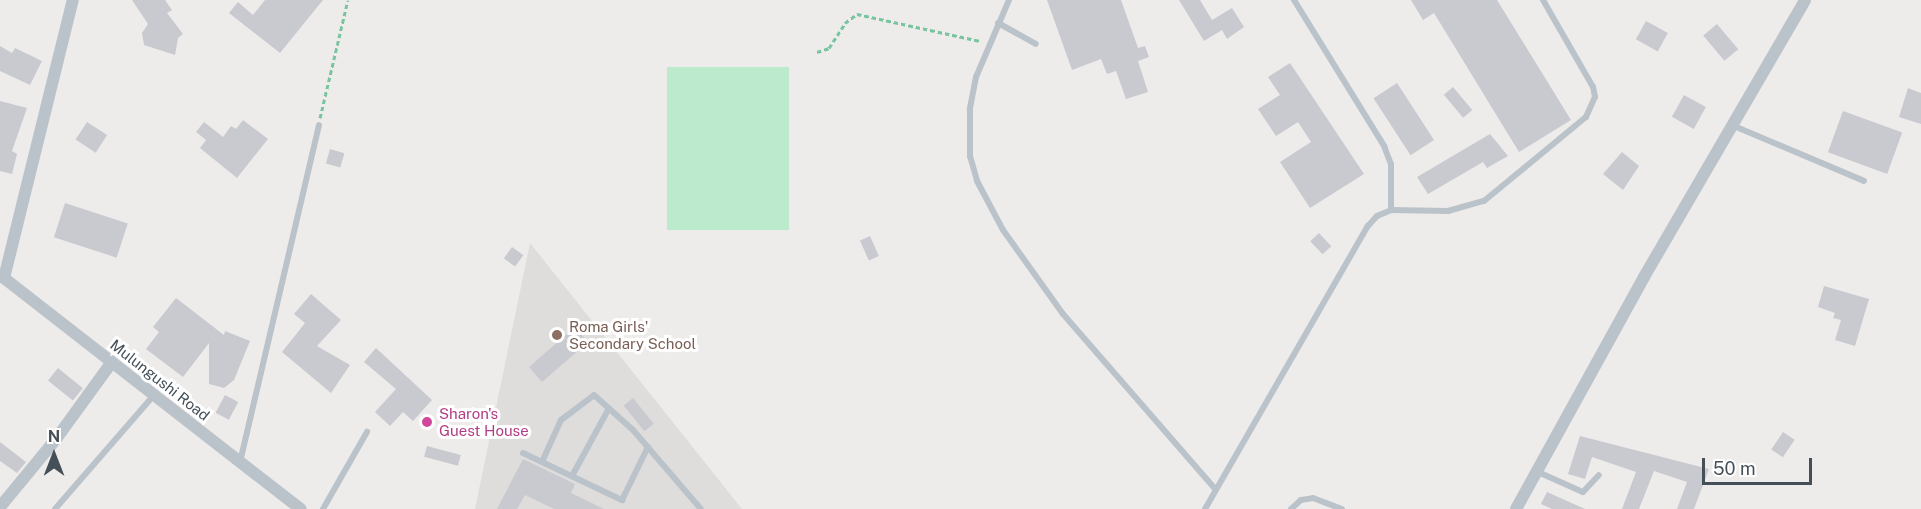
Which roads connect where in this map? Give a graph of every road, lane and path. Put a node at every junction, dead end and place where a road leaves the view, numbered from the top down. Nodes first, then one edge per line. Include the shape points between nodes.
1 (73, 0) edge
2 (348, 0) edge
3 (1009, 0) edge
4 (1294, 0) edge
5 (1543, 0) edge
6 (1805, 0) edge
7 (998, 23) junction
8 (1035, 44) dead end
9 (988, 45) junction
10 (817, 52) dead end
11 (319, 125) joint
12 (1734, 126) junction
13 (1864, 181) dead end
14 (1391, 210) junction
15 (2, 277) edge
16 (112, 362) junction
17 (154, 395) junction
18 (609, 408) junction
19 (367, 432) dead end
20 (648, 447) junction
21 (523, 453) dead end
22 (542, 462) junction
23 (240, 463) junction
24 (1538, 472) junction
25 (1599, 475) dead end
26 (572, 476) junction
27 (1215, 489) junction
28 (0, 507) edge
29 (55, 509) edge
30 (301, 509) edge
31 (323, 509) edge
32 (701, 509) edge
33 (1205, 509) edge
34 (1291, 509) edge
35 (1342, 509) edge
36 (1516, 509) edge

1 - 15 street
2 - 11 path
3 - 7 lane
4 - 14 lane via 1384,146 1392,173
5 - 14 lane via 1593,87 1595,97 1586,117 1484,201 1448,211
6 - 12 street
7 - 8 lane
7 - 9 lane
9 - 10 path via 974,38 857,14 845,23 829,48
9 - 27 lane via 976,77 968,132 970,156 987,202 1063,314
11 - 23 lane
12 - 13 lane
12 - 24 street via 1644,277
14 - 27 lane via 1368,226
15 - 16 street, Mulungushi Road
16 - 17 street, Mulungushi Road
16 - 28 street
17 - 23 street, Mulungushi Road
17 - 29 lane
18 - 20 lane
18 - 22 lane via 594,395 561,420
18 - 26 lane
19 - 31 lane
20 - 26 lane via 622,500
20 - 32 lane
21 - 22 lane
22 - 26 lane
23 - 30 street, Mulungushi Road
24 - 25 lane via 1583,492
24 - 36 street
27 - 33 lane
34 - 35 lane via 1301,500 1313,498

